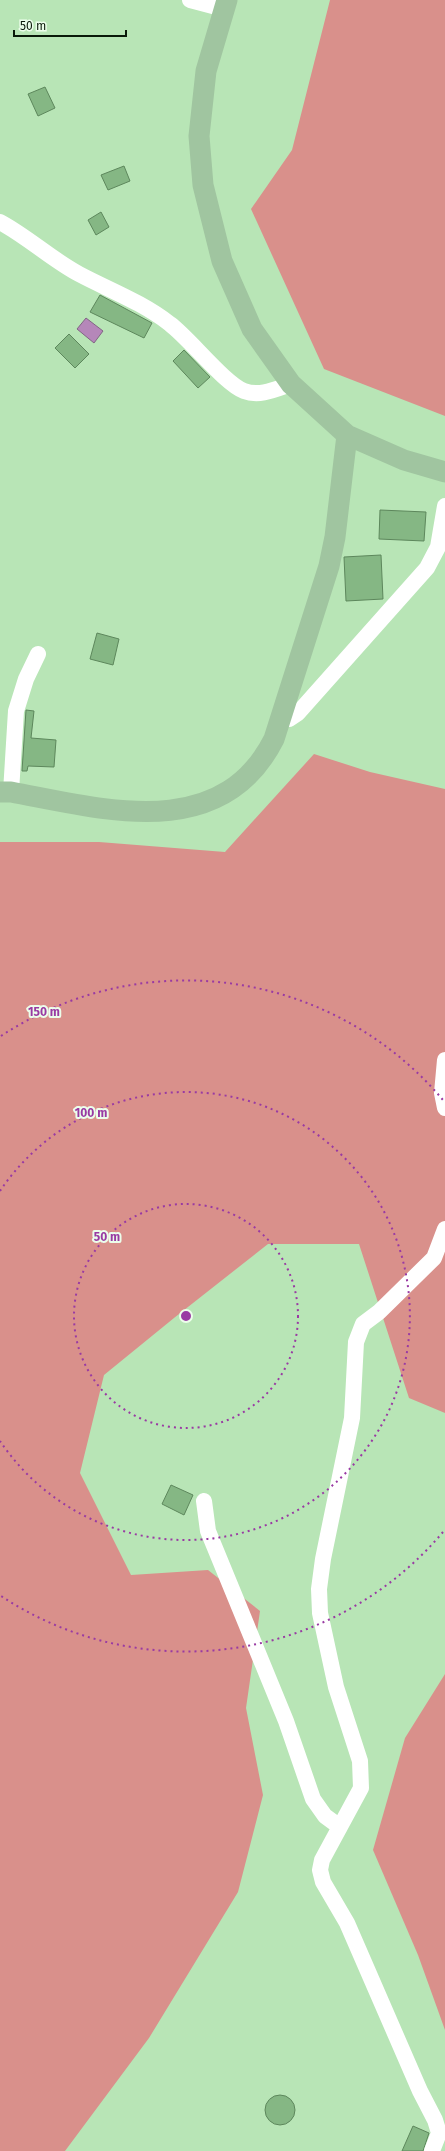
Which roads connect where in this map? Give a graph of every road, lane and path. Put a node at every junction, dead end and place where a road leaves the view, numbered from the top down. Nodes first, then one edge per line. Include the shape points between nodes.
1 (190, 0) edge
2 (226, 4) edge
3 (0, 222) edge
4 (291, 384) junction
5 (346, 435) junction
6 (445, 472) edge
7 (445, 506) edge
8 (38, 654) dead end
9 (281, 719) junction
10 (6, 792) edge
11 (445, 1060) edge
12 (445, 1108) edge
13 (445, 1229) edge
14 (204, 1501) dead end
15 (340, 1827) junction
16 (432, 2151) edge

1 - 2 street
2 - 4 main road via 206,71 199,136 203,185 222,261 252,329
3 - 4 street via 78,274 157,315 186,337 233,384 243,390 264,393
4 - 5 main road
5 - 6 main road via 404,460
5 - 9 main road via 335,537 329,566
7 - 9 street via 438,547 427,568 298,713 289,719
8 - 10 street via 26,679 16,711
9 - 10 main road via 266,754 247,778 219,797 190,807 128,812
11 - 12 street via 442,1093
13 - 15 street via 434,1258 379,1312 363,1324 356,1342 352,1418 319,1589 320,1613 336,1687 360,1761 362,1788
14 - 15 street via 208,1531 286,1721 313,1799 326,1816
15 - 16 street via 322,1860 320,1870 323,1882 347,1923 435,2120 439,2133

